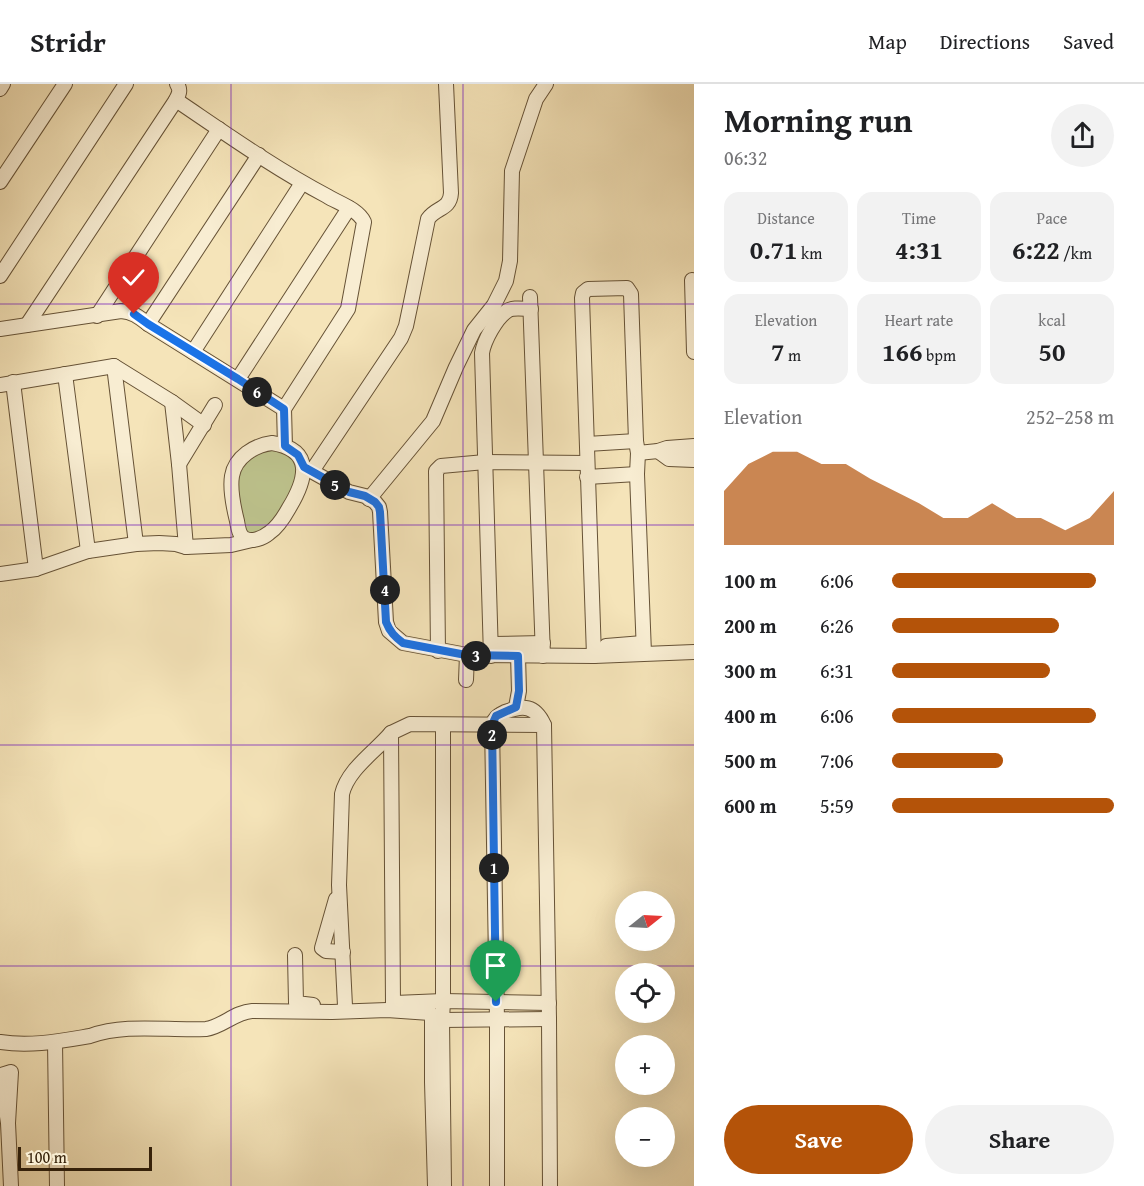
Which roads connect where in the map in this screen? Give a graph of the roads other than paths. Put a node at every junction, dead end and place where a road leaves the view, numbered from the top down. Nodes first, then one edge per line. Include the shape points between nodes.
1 (3, 84) edge
2 (65, 84) edge
3 (126, 84) edge
4 (177, 84) edge
5 (446, 84) edge
6 (546, 84) edge
7 (0, 88) edge
8 (176, 100) junction
9 (219, 129) junction
10 (259, 155) junction
11 (0, 182) edge
12 (302, 183) junction
13 (349, 208) junction
14 (0, 276) edge
15 (692, 280) dead end
16 (97, 316) junction
17 (148, 324) junction
18 (27, 325) junction
19 (0, 329) edge
20 (193, 352) junction
21 (694, 352) edge
22 (114, 366) junction
23 (65, 374) junction
24 (238, 379) junction
25 (7, 384) edge
26 (172, 402) junction
27 (215, 405) dead end
28 (280, 406) junction
29 (204, 424) junction
30 (587, 444) junction
31 (280, 445) junction
32 (694, 446) edge
33 (637, 447) junction
34 (658, 451) junction
35 (694, 459) edge
36 (485, 462) junction
37 (179, 464) junction
38 (537, 464) junction
39 (694, 468) edge
40 (308, 469) junction
41 (587, 470) junction
42 (637, 474) junction
43 (367, 497) junction
44 (240, 539) junction
45 (182, 543) junction
46 (136, 544) junction
47 (88, 551) junction
48 (36, 569) junction
49 (0, 574) edge
50 (644, 648) junction
51 (491, 650) junction
52 (543, 650) junction
53 (438, 651) junction
54 (595, 651) junction
55 (694, 652) edge
56 (466, 655) junction
57 (518, 656) junction
58 (466, 680) dead end
59 (516, 707) junction
60 (443, 724) junction
61 (492, 725) junction
62 (544, 725) junction
63 (391, 733) junction
64 (339, 885) junction
65 (343, 952) junction
66 (294, 955) dead end
67 (443, 1001) junction
68 (496, 1002) junction
69 (393, 1003) junction
70 (549, 1003) junction
71 (345, 1006) junction
72 (549, 1019) junction
73 (442, 1020) junction
74 (497, 1020) junction
75 (0, 1042) edge
76 (55, 1042) junction
77 (8, 1123) dead end
78 (10, 1186) edge
79 (57, 1186) edge
80 (435, 1186) edge
81 (444, 1186) edge
82 (497, 1186) edge
83 (550, 1186) edge

1 - 7 street
2 - 11 street
3 - 14 street
4 - 8 street via 180,93
5 - 40 street via 450,201 428,219 401,338
6 - 43 street via 536,99 512,171 506,281 494,305 474,330 434,422
8 - 9 street
8 - 18 street
9 - 10 street
9 - 16 street
10 - 12 street
10 - 17 street
12 - 13 street
12 - 20 street
13 - 24 street
13 - 28 street via 362,217 364,227 348,309
15 - 21 street
16 - 17 street via 128,312
16 - 18 street
17 - 20 street
18 - 19 street
20 - 24 street
22 - 23 street
22 - 26 street
22 - 46 street
23 - 25 street
23 - 47 street
24 - 28 street
25 - 48 street
26 - 29 street
26 - 37 street
27 - 29 street
28 - 31 street
29 - 37 street
30 - 33 street
30 - 33 street via 583,292 627,288 631,294
30 - 41 street
31 - 40 street via 298,455
31 - 44 street via 253,448 233,471
32 - 34 street
33 - 34 street
33 - 42 street
34 - 35 street via 669,459
35 - 39 street
36 - 38 street
36 - 38 street via 483,347 506,311 531,303
36 - 51 street
36 - 53 street via 441,466 436,471
37 - 45 street
38 - 41 street
38 - 52 street
40 - 43 street via 349,492
40 - 44 street via 299,492 271,532
41 - 42 street
41 - 54 street
42 - 50 street
43 - 53 street via 380,512 389,631 403,643
44 - 45 street
45 - 46 street
46 - 47 street
47 - 48 street
48 - 49 street
50 - 54 street
50 - 55 street
51 - 52 street
51 - 56 street
51 - 57 street
52 - 54 street
52 - 57 street
53 - 56 street
56 - 58 street
57 - 59 street
59 - 61 street via 496,716
59 - 62 street via 534,711
60 - 61 street
60 - 63 street via 410,724
60 - 67 street
61 - 62 street
61 - 68 street
62 - 70 street
63 - 64 street via 350,776 343,789
63 - 69 street
64 - 65 street
64 - 65 street via 322,948
65 - 71 street
66 - 71 street via 296,1003
67 - 68 street
67 - 69 street
67 - 73 street
68 - 70 street
68 - 74 street
69 - 71 street
70 - 72 street
72 - 74 street
72 - 83 street
73 - 74 street
73 - 81 street
74 - 82 street
75 - 76 street
76 - 79 street
76 - 80 street via 132,1028 212,1028 252,1011 430,1013
77 - 78 street

